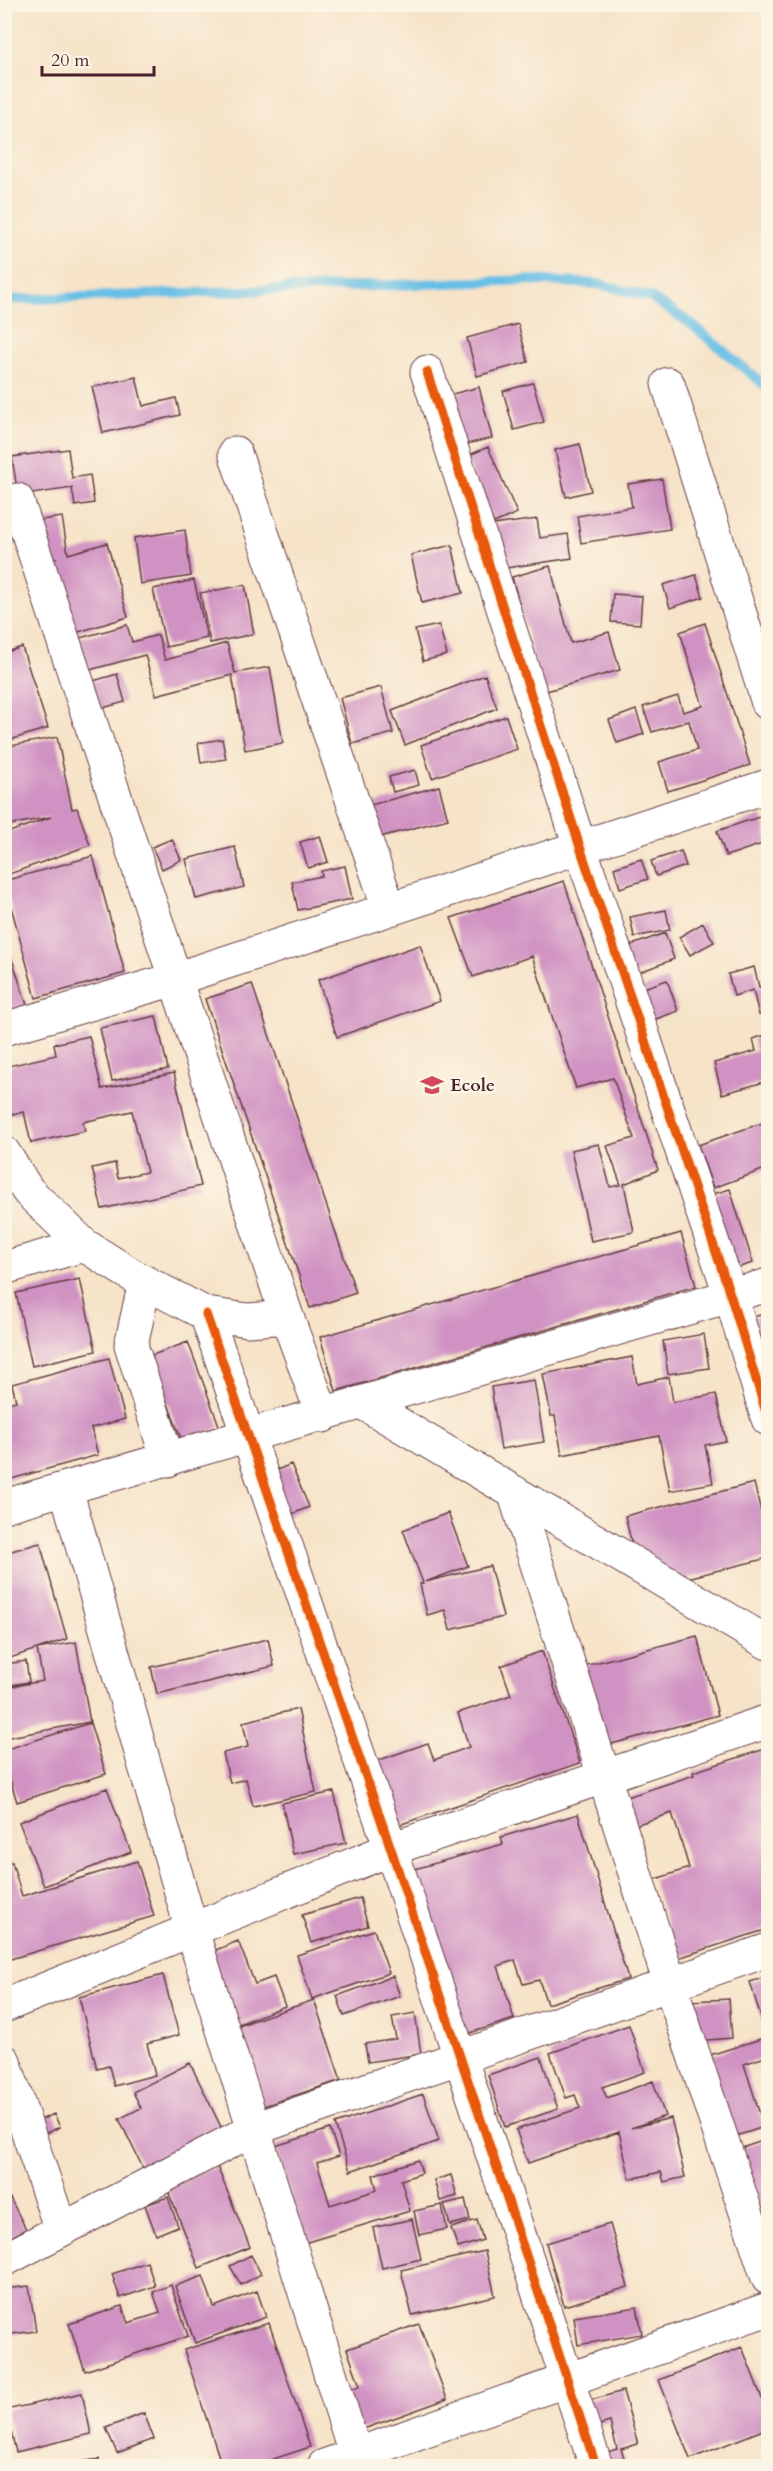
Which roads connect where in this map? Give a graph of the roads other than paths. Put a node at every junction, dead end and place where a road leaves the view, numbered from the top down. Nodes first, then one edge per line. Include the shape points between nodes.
1 (427, 372) dead end
2 (668, 384) dead end
3 (235, 453) dead end
4 (17, 500) dead end
5 (768, 703) edge
6 (768, 786) edge
7 (580, 847) junction
8 (389, 909) junction
9 (175, 979) junction
10 (4, 1029) edge
11 (4, 1153) edge
12 (84, 1245) junction
13 (4, 1268) edge
14 (145, 1282) junction
15 (768, 1285) edge
16 (731, 1297) junction
17 (206, 1314) junction
18 (287, 1317) junction
19 (365, 1404) junction
20 (323, 1416) junction
21 (768, 1419) edge
22 (248, 1437) junction
23 (168, 1460) junction
24 (66, 1489) junction
25 (514, 1492) junction
26 (4, 1506) edge
27 (768, 1643) edge
28 (768, 1720) edge
29 (603, 1777) junction
30 (391, 1849) junction
31 (192, 1931) junction
32 (768, 1950) edge
33 (670, 1984) junction
34 (4, 2006) edge
35 (460, 2057) junction
36 (4, 2061) edge
37 (254, 2129) junction
38 (61, 2230) junction
39 (4, 2260) edge
40 (768, 2278) edge
41 (768, 2309) edge
42 (568, 2380) junction
43 (357, 2461) edge
44 (324, 2466) edge
45 (596, 2466) edge

1 - 7 street
2 - 5 street
3 - 8 street
4 - 9 street
6 - 7 street
7 - 8 street
7 - 16 street
8 - 9 street
9 - 10 street
9 - 18 street
11 - 12 street via 27,1191
12 - 13 street
12 - 14 street
14 - 17 street
14 - 23 street via 131,1345
15 - 16 street
16 - 19 street
16 - 21 street
17 - 18 street via 248,1320
17 - 22 street
18 - 20 street
19 - 20 street
19 - 25 street
20 - 22 street
22 - 23 street
22 - 30 street
23 - 24 street
24 - 26 street
24 - 31 street
25 - 27 street
25 - 29 street
28 - 29 street
29 - 30 street
29 - 33 street
30 - 31 street
30 - 35 street
31 - 34 street
31 - 37 street
32 - 33 street
33 - 35 street
33 - 40 street
35 - 37 street
35 - 42 street
36 - 38 street
37 - 38 street
37 - 43 street
38 - 39 street
41 - 42 street
42 - 43 street
42 - 45 street
43 - 44 street

